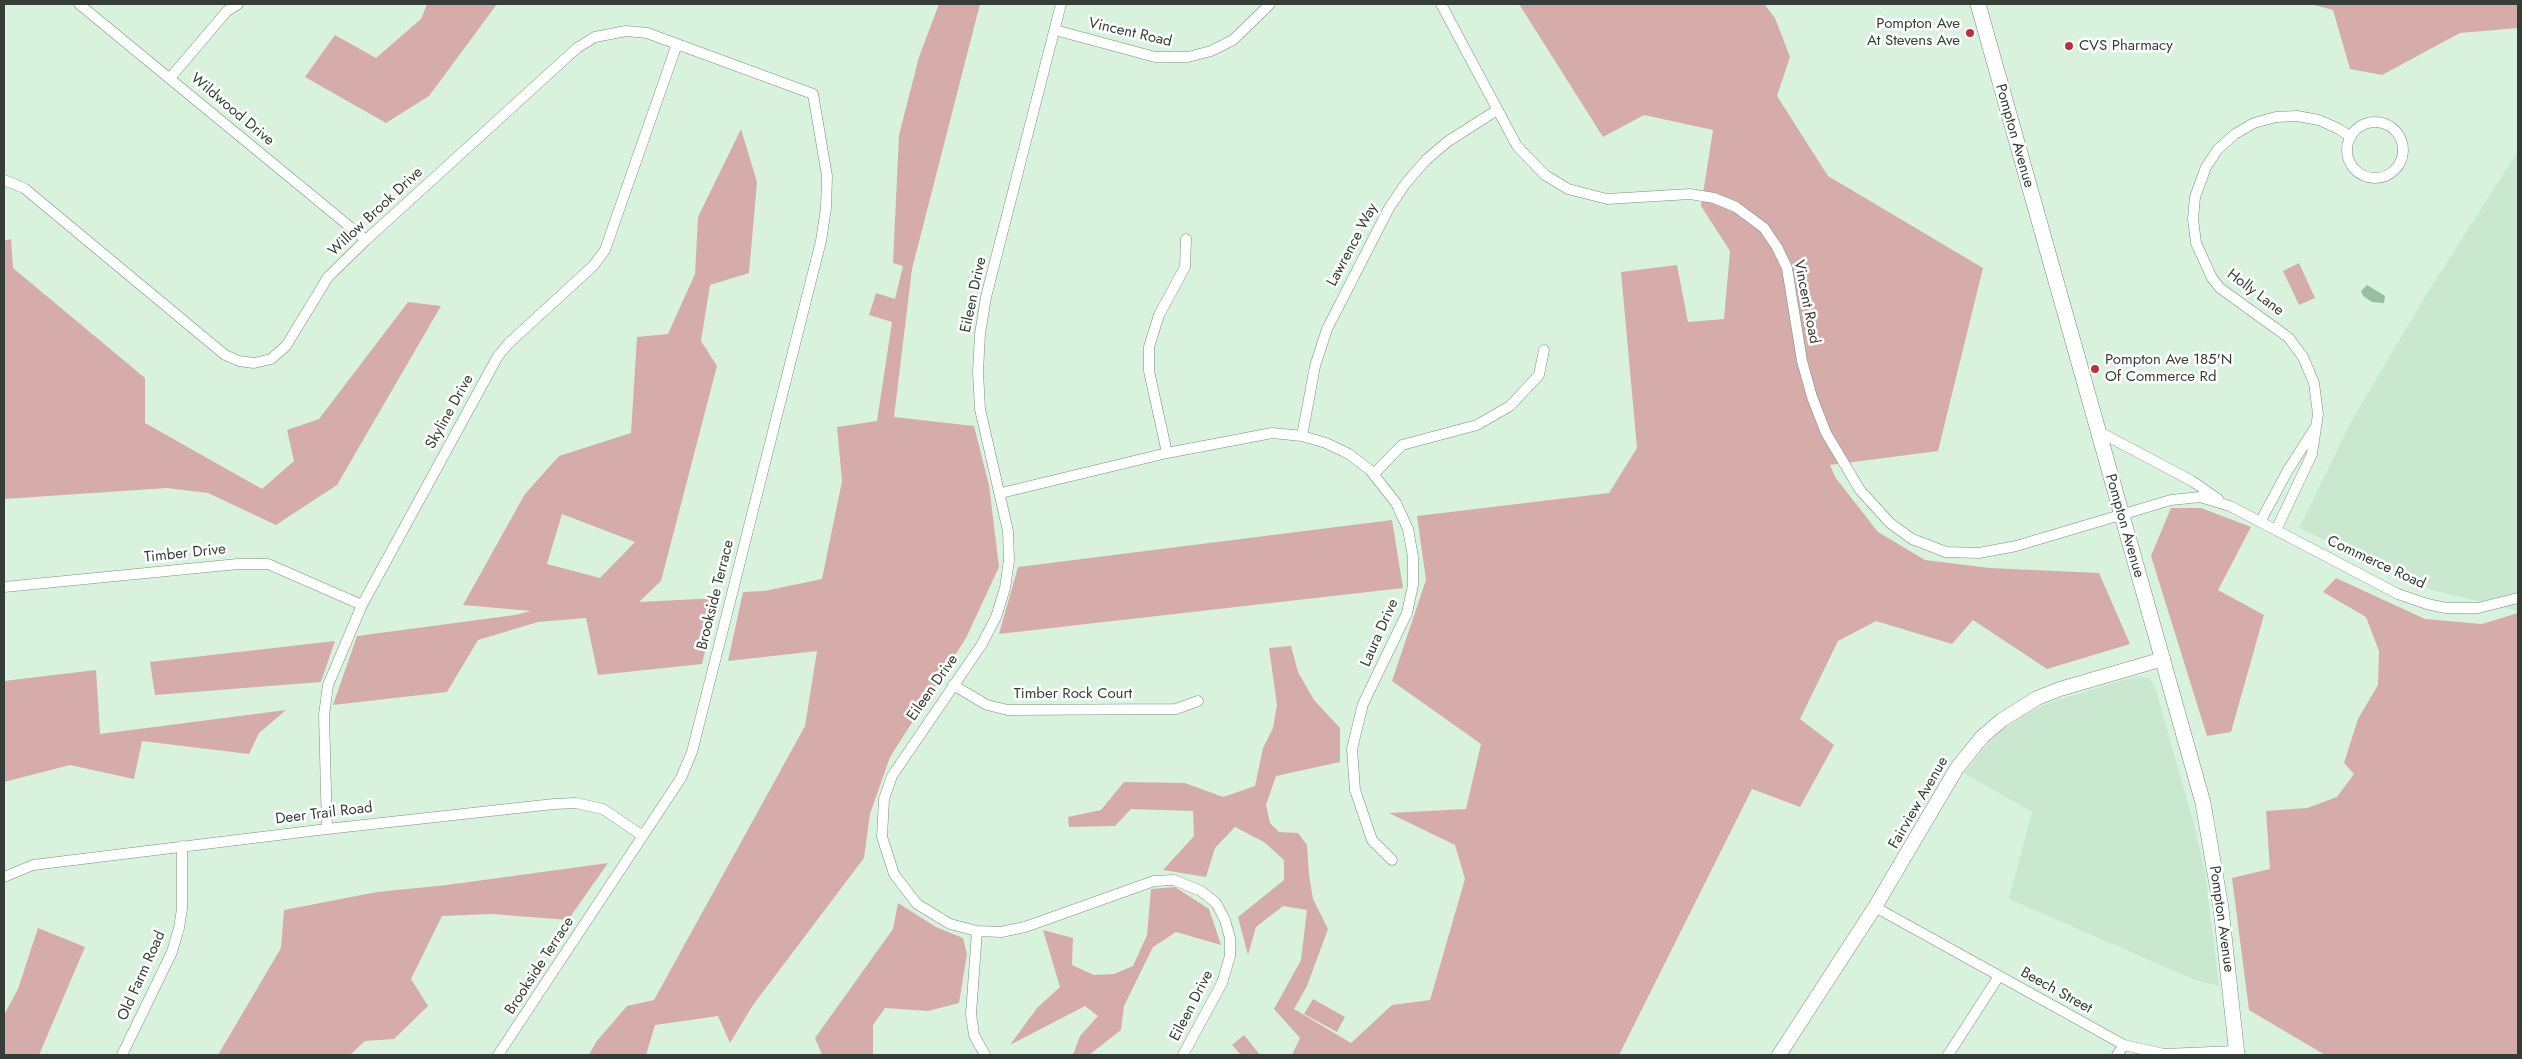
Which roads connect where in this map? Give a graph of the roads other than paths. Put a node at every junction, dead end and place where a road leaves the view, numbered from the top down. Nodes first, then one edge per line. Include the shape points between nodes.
1 (79, 4) edge
2 (238, 4) edge
3 (1061, 4) edge
4 (1270, 4) edge
5 (1441, 4) edge
6 (1978, 4) edge
7 (1056, 30) junction
8 (677, 44) junction
9 (170, 78) junction
10 (813, 94) joint
11 (1497, 110) junction
12 (2351, 137) junction
13 (4, 180) edge
14 (1186, 239) dead end
15 (366, 240) junction
16 (1544, 350) dead end
17 (2317, 425) junction
18 (2096, 430) junction
19 (1302, 436) junction
20 (1167, 453) junction
21 (1374, 474) junction
22 (1001, 493) junction
23 (2230, 506) junction
24 (2121, 516) junction
25 (2260, 522) junction
26 (2276, 530) junction
27 (4, 586) edge
28 (2518, 598) edge
29 (362, 605) junction
30 (2163, 659) junction
31 (953, 685) junction
32 (1198, 700) dead end
33 (327, 829) junction
34 (643, 836) junction
35 (182, 846) junction
36 (1392, 860) dead end
37 (4, 877) edge
38 (1876, 907) junction
39 (977, 931) junction
40 (1999, 976) junction
41 (2124, 1045) junction
42 (2236, 1053) edge
43 (122, 1055) edge
44 (498, 1055) edge
45 (985, 1055) edge
46 (1183, 1055) edge
47 (1779, 1055) edge
48 (1948, 1055) edge
49 (2117, 1055) edge

1 - 9 street, Wildwood Drive
2 - 9 street via 227,11
3 - 7 street, Eileen Drive
4 - 7 street, Vincent Road via 1233,40 1212,51 1188,57 1155,57
5 - 11 street, Vincent Road
6 - 18 main road, Pompton Avenue
7 - 22 street, Eileen Drive via 986,297 980,334 980,409
8 - 10 street, Willow Brook Drive
8 - 15 street, Willow Brook Drive via 647,33 626,31 586,42
8 - 29 street, Skyline Drive via 605,250 593,266 498,356
9 - 15 street, Wildwood Drive
10 - 34 street, Brookside Terrace via 827,176 821,241 692,752 681,778
11 - 19 street, Lawrence Way via 1447,142 1426,160 1389,208 1327,329 1315,366
11 - 24 street, Vincent Road via 1525,157 1568,189 1593,197 1614,199 1678,194 1702,196 1736,207 1764,228 1787,268 1802,361 1826,433 1860,490 1901,533 1935,549 1979,552 2016,546
12 - 12 street via 2348,145 2350,163 2364,176 2382,177 2397,168 2402,160 2402,142 2391,127 2382,123 2364,125
12 - 17 street, Holly Lane via 2319,120 2297,116 2254,123 2226,141 2212,158 2198,186 2194,208 2196,243 2212,278 2220,288 2283,333 2303,357 2316,392
13 - 15 street, Willow Brook Drive via 24,188 225,355 244,362 264,361 282,351 328,277
14 - 20 street via 1185,267 1159,315 1149,347 1151,383
16 - 21 street via 1540,376 1510,406 1476,425 1402,445
17 - 25 street
17 - 26 street, Holly Lane via 2312,454
18 - 23 street, Commerce Road via 2192,481
18 - 24 main road, Pompton Avenue
19 - 20 street, Laura Drive via 1258,434
19 - 21 street, Laura Drive via 1338,448
20 - 22 street, Laura Drive
21 - 36 street, Laura Drive via 1403,516 1411,543 1414,571 1408,613 1363,704 1352,749 1355,790 1372,840
22 - 31 street, Eileen Drive via 1009,545 1005,588 990,630
23 - 24 street, Commerce Road via 2210,499 2181,498
23 - 25 street, Commerce Road
24 - 30 main road, Pompton Avenue
25 - 26 street, Commerce Road
26 - 28 street, Commerce Road via 2398,594 2427,604 2446,608 2478,608
27 - 29 street, Timber Drive via 268,564
29 - 33 street, Skyline Drive via 328,685 324,715
30 - 38 main road, Fairview Avenue via 2050,693 1991,728 1957,768
30 - 42 main road, Pompton Avenue via 2203,803 2212,850 2225,935
31 - 32 street, Timber Rock Court via 988,705 1008,710 1176,709
31 - 39 street, Eileen Drive via 892,776 884,800 882,837 894,874 917,904 944,922
33 - 34 street, Deer Trail Road via 576,803 603,809
33 - 35 street, Deer Trail Road
34 - 44 street, Brookside Terrace
35 - 37 street, Deer Trail Road via 33,865
35 - 43 street, Old Farm Road via 179,928 172,952
38 - 40 street, Beech Street
38 - 47 main road, Fairview Avenue
39 - 45 street via 971,1014 974,1035
39 - 46 street, Eileen Drive via 1001,932 1025,927 1154,881 1174,880 1201,891 1216,903 1225,920 1230,956 1222,983
40 - 41 street, Beech Street
40 - 48 street
41 - 42 street, Beech Street via 2164,1054
41 - 49 street

